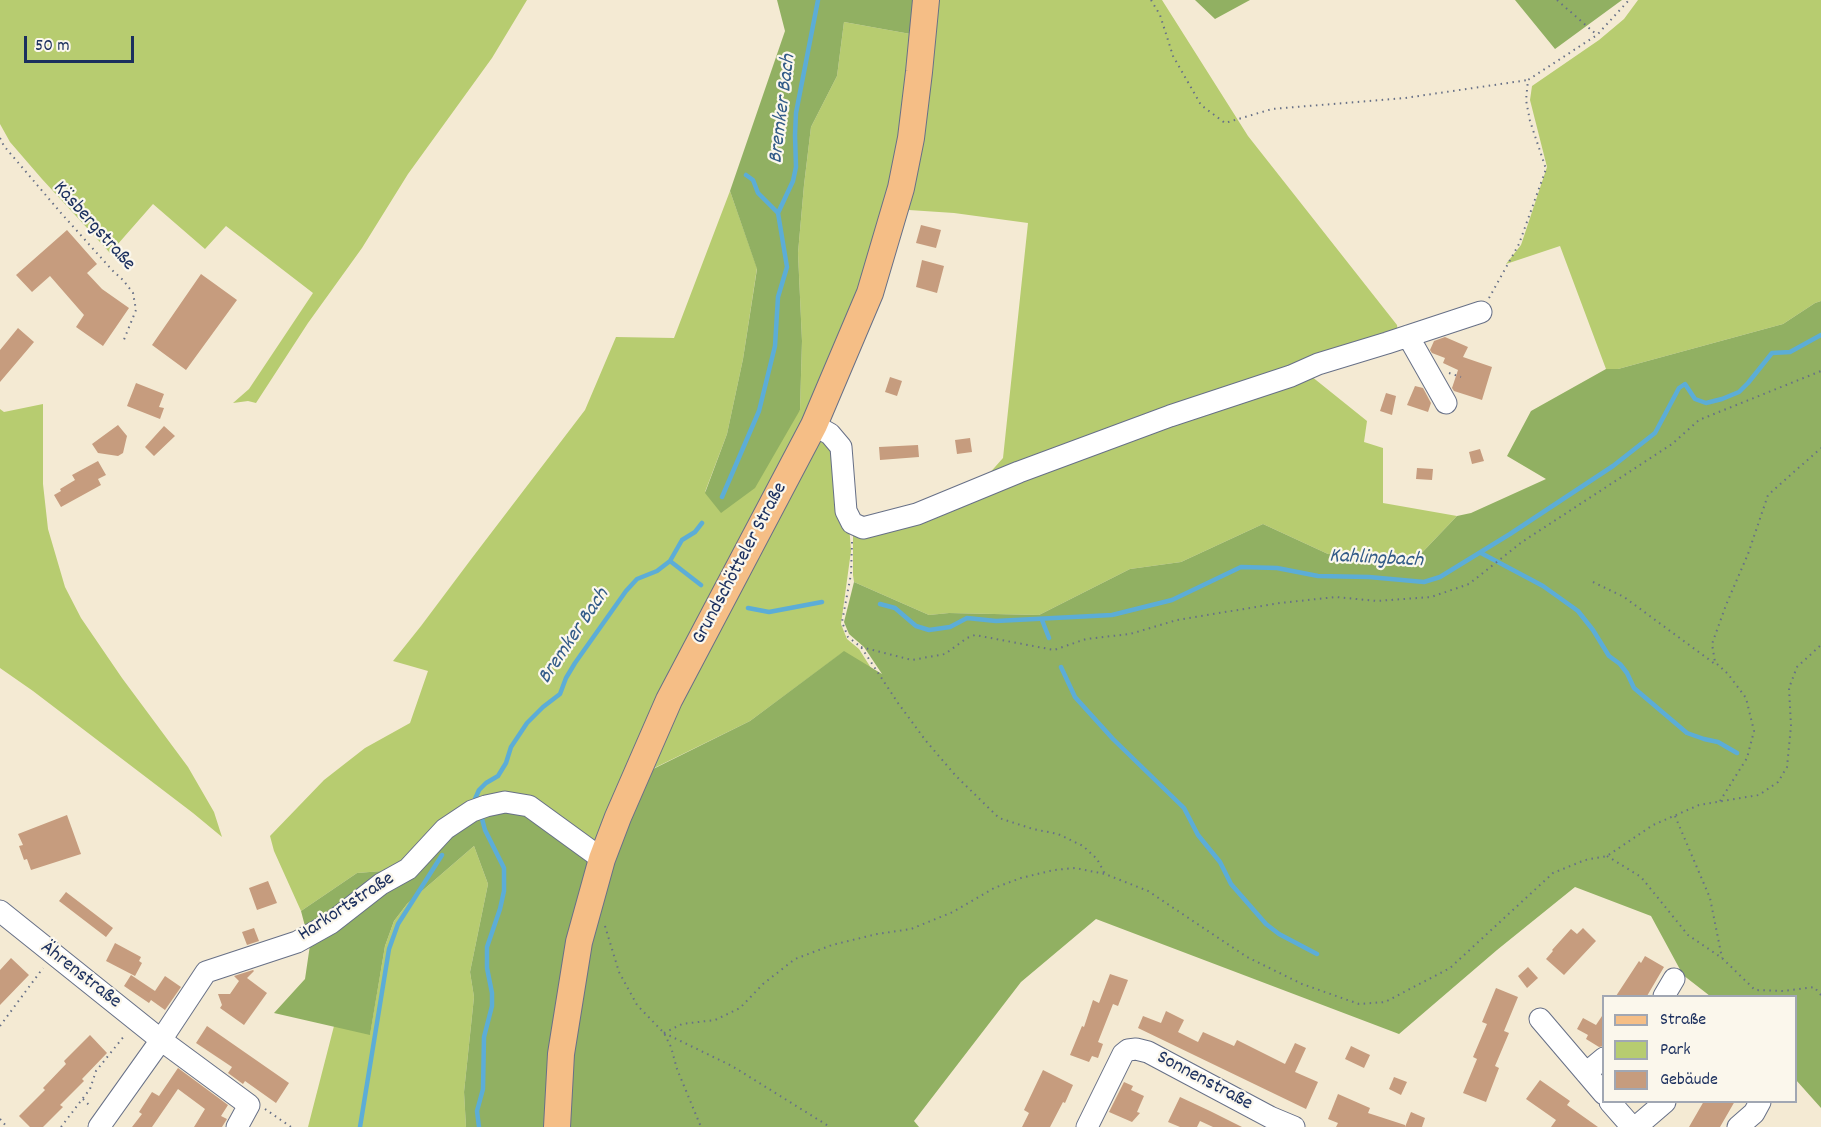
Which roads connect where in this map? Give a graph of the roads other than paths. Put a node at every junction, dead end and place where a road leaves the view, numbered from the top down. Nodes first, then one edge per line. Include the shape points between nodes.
1 (926, 0) edge
2 (1480, 312) road end
3 (1408, 336) junction
4 (1446, 403) dead end
5 (814, 425) junction
6 (602, 859) junction
7 (0, 912) edge
8 (1540, 1019) dead end
9 (161, 1040) junction
10 (1602, 1060) edge
11 (1586, 1073) junction
12 (1602, 1092) edge
13 (1612, 1103) edge
14 (1663, 1103) edge
15 (1759, 1103) edge
16 (1268, 1122) edge
17 (99, 1127) edge
18 (237, 1127) edge
19 (557, 1127) edge
20 (1087, 1127) edge
21 (1294, 1127) edge
22 (1634, 1127) edge
23 (1738, 1127) edge

1 - 5 main road, Grundschötteler Straße via 920,72 901,188 870,293
2 - 3 street
3 - 4 street
3 - 5 street via 1170,416 917,514 863,528 852,523 846,511 841,447 830,434
5 - 6 main road, Grundschötteler Straße via 669,700
6 - 9 street, Harkortstraße via 529,806 505,802 479,808 446,829 408,869 381,884 331,923 297,942 206,972
6 - 19 main road, Grundschötteler Straße via 579,942 561,1054
7 - 9 street, Ährenstraße
8 - 11 street
9 - 17 street, Harkortstraße
9 - 18 street, Ährenstraße via 249,1105
10 - 11 street
11 - 12 street
13 - 22 street
14 - 22 street
15 - 23 street
16 - 20 street, Sonnenstraße via 1163,1059 1136,1049 1123,1054
16 - 21 street, Sonnenstraße

